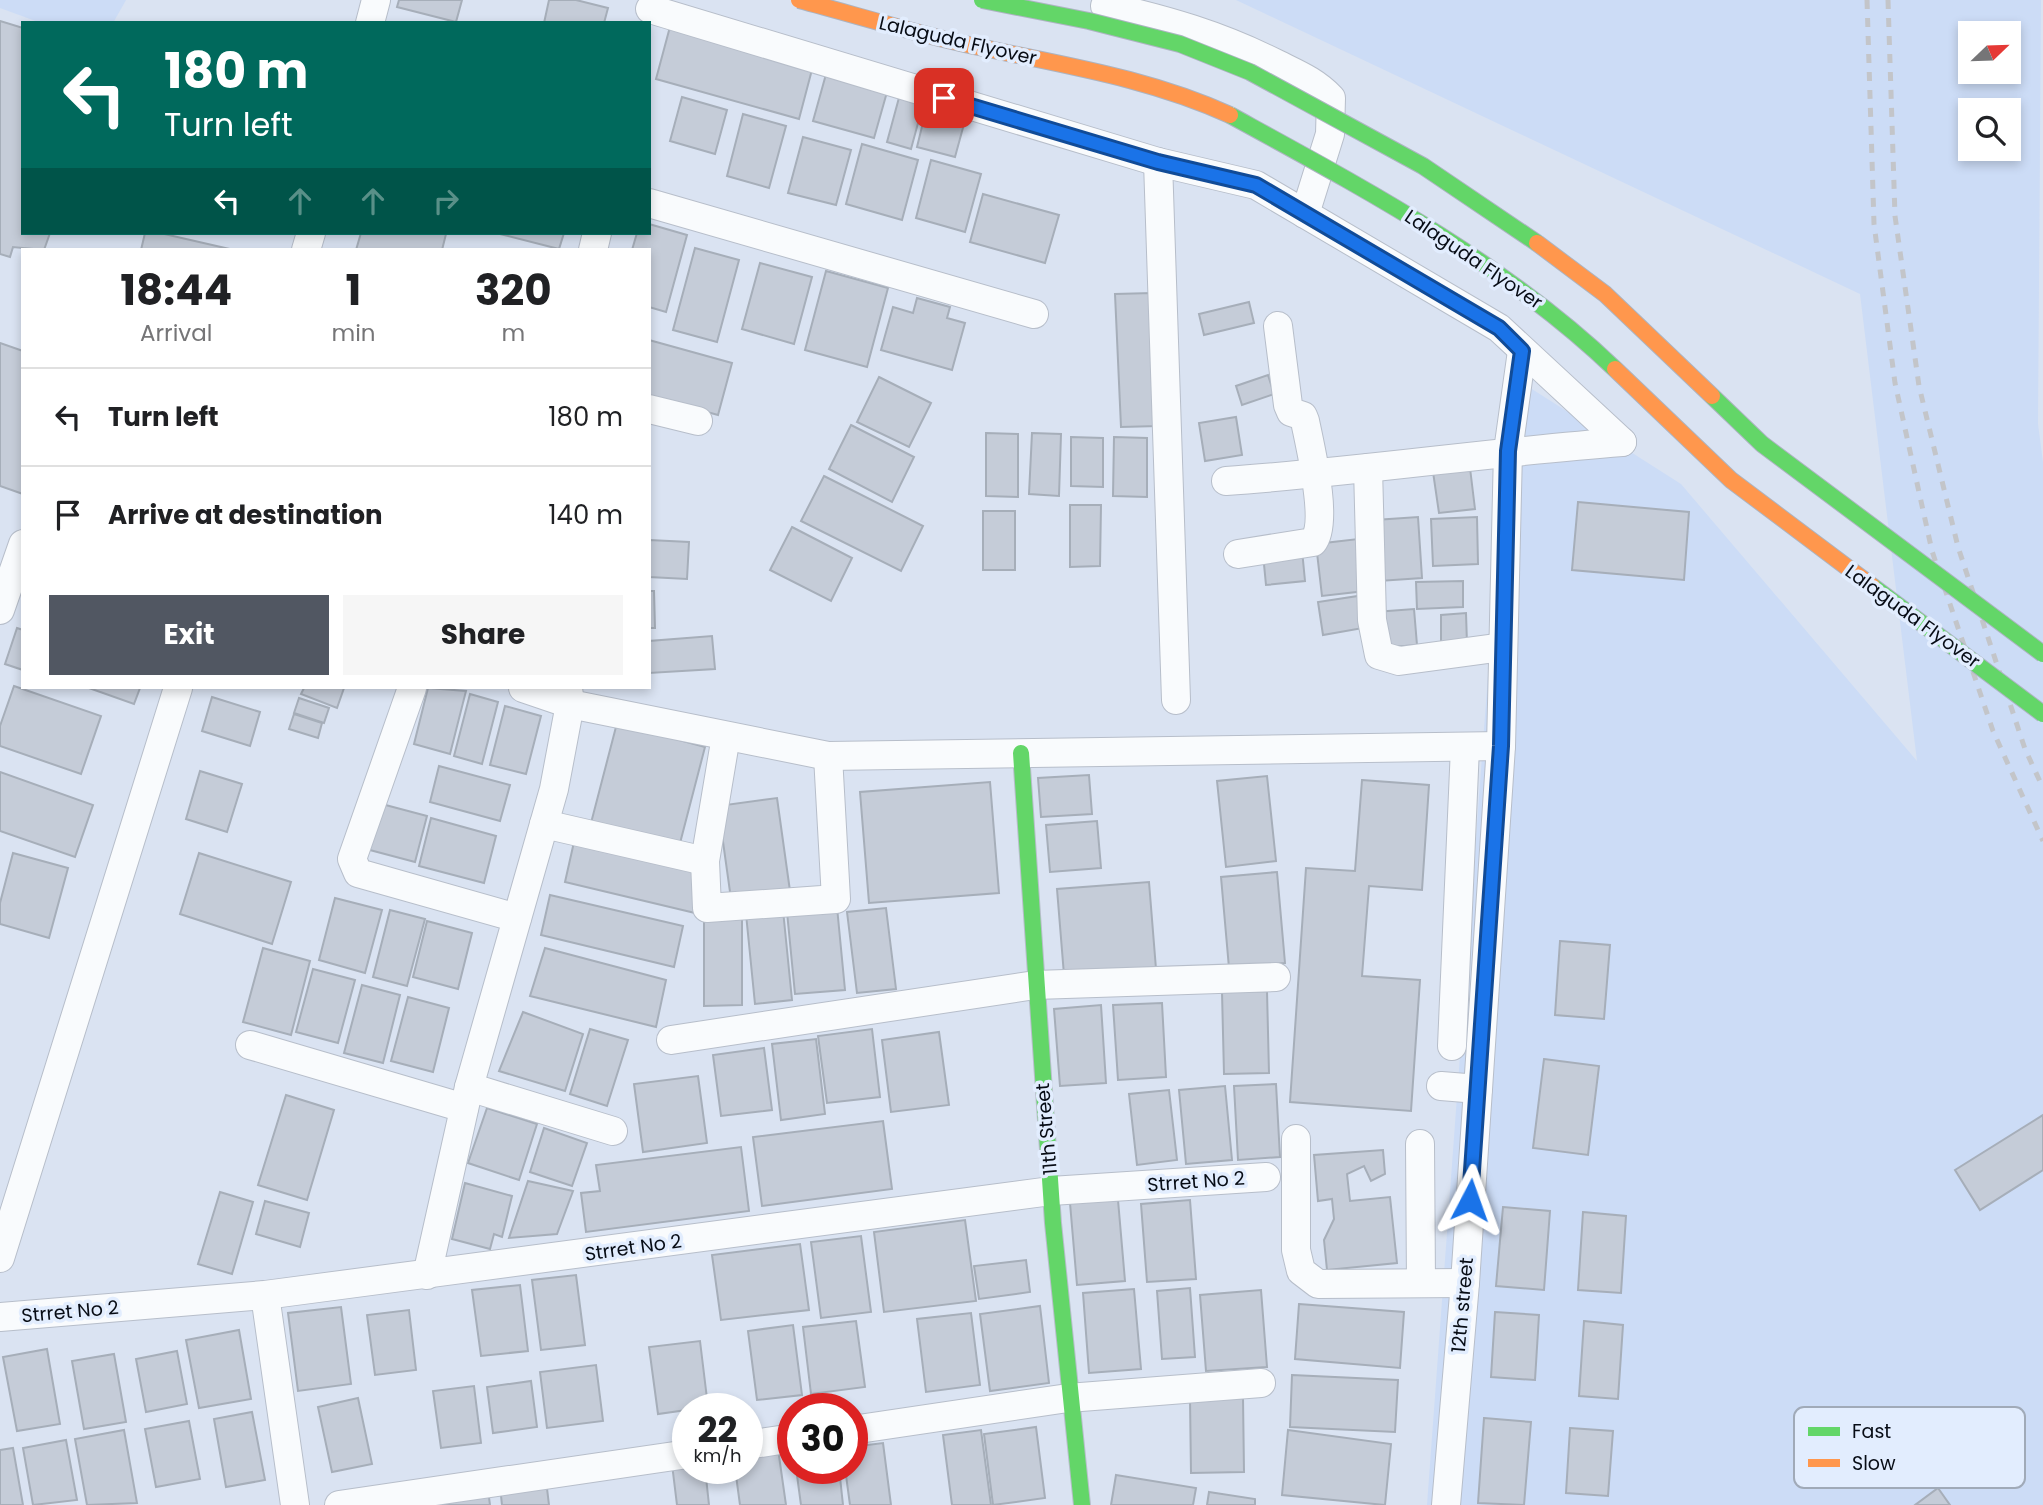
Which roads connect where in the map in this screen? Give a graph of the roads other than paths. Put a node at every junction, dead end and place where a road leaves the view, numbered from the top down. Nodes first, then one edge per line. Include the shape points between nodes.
1 (376, 0) edge
2 (799, 0) edge
3 (982, 0) edge
4 (1074, 0) edge
5 (650, 11) edge
6 (371, 21) edge
7 (1158, 162) junction
8 (651, 204) edge
9 (1306, 214) junction
10 (1034, 314) dead end
11 (1278, 326) dead end
12 (1522, 351) junction
13 (651, 409) edge
14 (698, 421) dead end
15 (1508, 451) junction
16 (1368, 468) junction
17 (1316, 475) junction
18 (1226, 481) dead end
19 (0, 533) edge
20 (21, 541) edge
21 (21, 548) edge
22 (1238, 554) dead end
23 (0, 610) edge
24 (1503, 647) junction
25 (2043, 654) edge
26 (178, 689) edge
27 (412, 689) edge
28 (529, 689) edge
29 (569, 696) edge
30 (1176, 700) dead end
31 (2043, 715) edge
32 (726, 736) junction
33 (1501, 746) junction
34 (1465, 747) junction
35 (1021, 753) junction
36 (828, 756) junction
37 (544, 824) junction
38 (705, 861) junction
39 (517, 918) junction
40 (1276, 977) dead end
41 (1035, 985) junction
42 (1450, 1015) junction
43 (1483, 1019) junction
44 (671, 1040) dead end
45 (250, 1045) dead end
46 (1452, 1045) dead end
47 (1441, 1086) dead end
48 (1478, 1089) junction
49 (467, 1098) junction
50 (613, 1131) dead end
51 (1296, 1139) dead end
52 (1420, 1144) dead end
53 (1266, 1177) dead end
54 (1051, 1191) junction
55 (0, 1258) edge
56 (427, 1275) junction
57 (1421, 1283) junction
58 (1465, 1283) junction
59 (265, 1295) junction
60 (0, 1318) edge
61 (1261, 1383) dead end
62 (1068, 1398) junction
63 (868, 1428) edge
64 (672, 1456) edge
65 (295, 1505) edge
66 (339, 1505) edge
67 (1082, 1505) edge
68 (1446, 1505) edge

1 - 6 street
2 - 31 main road, Lalaguda Flyover, bridge via 982,48 1162,88 1228,114 1396,206 1574,330 1731,480
3 - 25 main road, bridge via 1180,44 1250,72 1423,166 1605,294 1762,444
4 - 9 street via 1172,21 1229,40 1317,84 1331,97 1330,134
5 - 7 street
7 - 9 street via 1256,185
7 - 30 street
8 - 10 street
9 - 12 street via 1499,328
11 - 17 street via 1288,405 1305,421
12 - 15 street, 12th street
12 - 15 street via 1622,442
13 - 14 street
15 - 16 street
15 - 24 street, 12th street
16 - 17 street
16 - 24 street via 1372,620 1379,655 1399,660
17 - 18 street
17 - 22 street via 1316,538 1302,545
19 - 20 street
21 - 23 street
24 - 33 street, 12th street
26 - 55 street
27 - 39 street via 353,867 358,873
28 - 29 street
29 - 32 street
29 - 37 street
32 - 36 street
32 - 38 street
33 - 34 street
33 - 43 street, 12th street
34 - 35 street
34 - 42 street
35 - 36 street
35 - 41 main road, 11th Street
36 - 38 street via 836,899 706,908
37 - 38 street
37 - 39 street
39 - 49 street
40 - 41 street
41 - 44 street
41 - 54 main road, 11th Street
42 - 43 street
42 - 46 street
43 - 48 street, 12th street
45 - 49 street
47 - 48 street
48 - 58 street, 12th street
49 - 50 street
49 - 56 street
51 - 57 street via 1296,1250 1301,1271 1318,1284
52 - 57 street
53 - 54 street, Strret No 2
54 - 56 street, Strret No 2
54 - 62 main road, 11th Street
56 - 59 street, Strret No 2
57 - 58 street
58 - 68 street, 12th street
59 - 60 street, Strret No 2
59 - 65 street
61 - 62 street
62 - 63 street
62 - 67 main road, 11th Street
64 - 66 street

